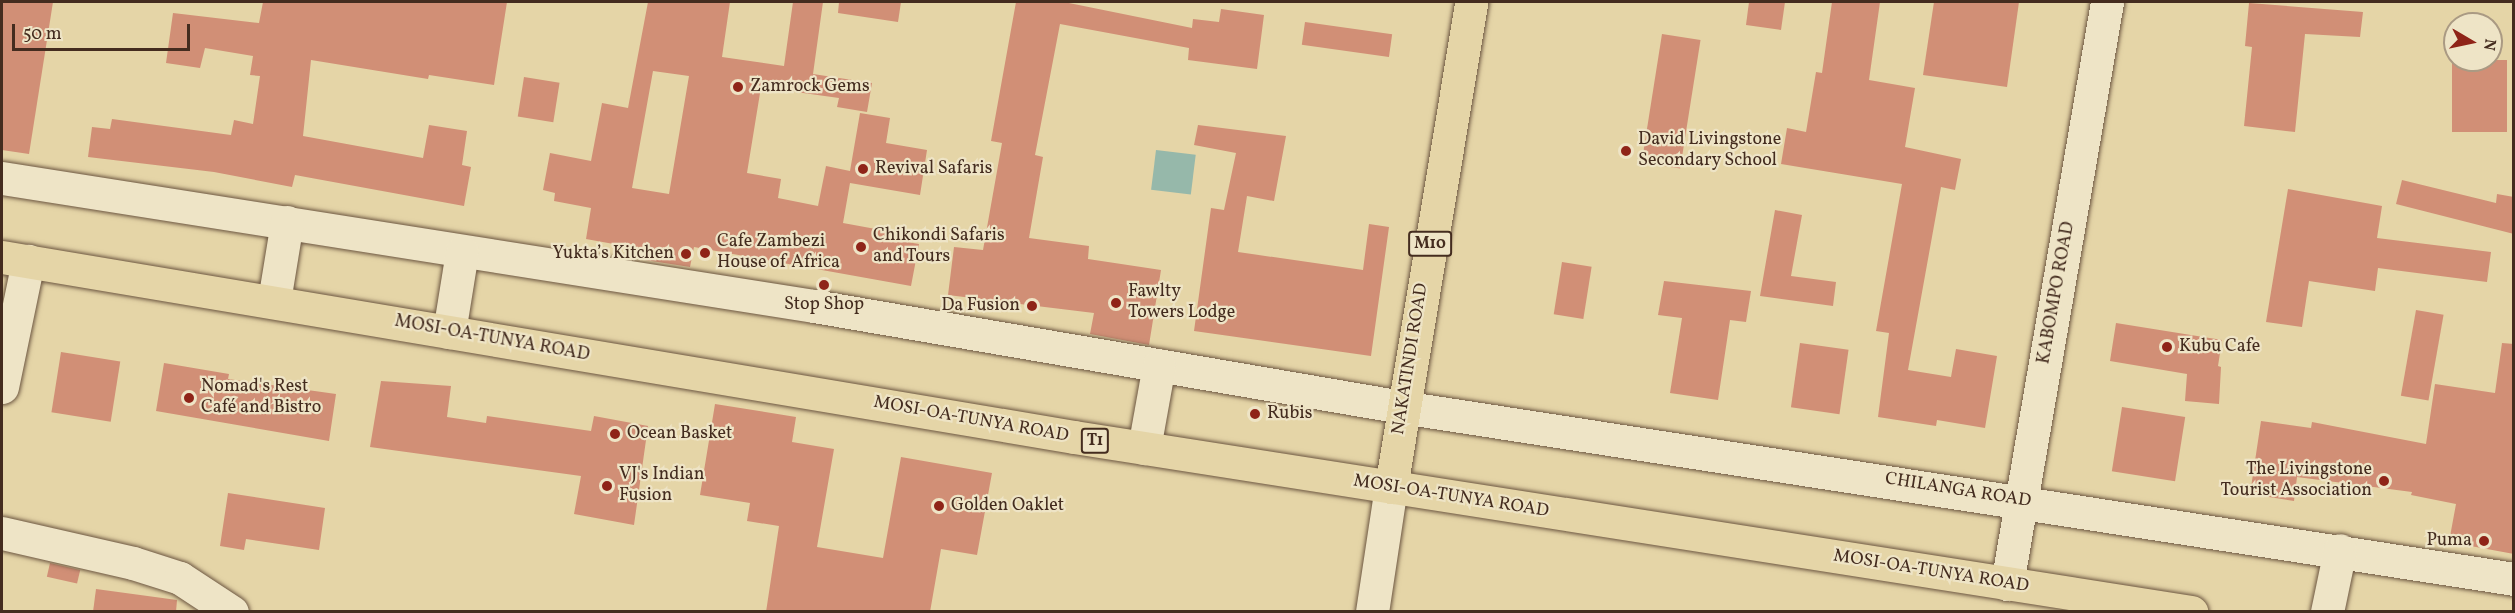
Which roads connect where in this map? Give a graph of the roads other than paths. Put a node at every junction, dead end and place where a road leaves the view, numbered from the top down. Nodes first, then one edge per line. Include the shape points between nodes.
1 (1471, 2) edge
2 (2107, 2) edge
3 (2, 178) edge
4 (286, 222) junction
5 (462, 252) junction
6 (15, 259) edge
7 (274, 302) junction
8 (449, 332) junction
9 (1159, 364) junction
10 (2, 387) edge
11 (1402, 407) junction
12 (1144, 448) junction
13 (1391, 487) junction
14 (2022, 500) junction
15 (2, 533) edge
16 (2340, 550) junction
17 (2514, 579) edge
18 (2007, 584) junction
19 (232, 612) edge
20 (1372, 612) edge
21 (2191, 612) edge
22 (2327, 612) edge

1 - 11 highway, NAKATINDI ROAD / M10
2 - 14 street, KABOMPO ROAD
3 - 4 street, CHILANGA ROAD
4 - 5 street, CHILANGA ROAD
4 - 7 street
5 - 8 street
5 - 9 street, CHILANGA ROAD
6 - 7 highway, MOSI-OA-TUNYA ROAD / T1
6 - 10 street
7 - 8 highway, MOSI-OA-TUNYA ROAD / T1
8 - 12 highway, MOSI-OA-TUNYA ROAD / T1
9 - 11 street, CHILANGA ROAD
9 - 12 street
11 - 13 highway, NAKATINDI ROAD / M10
11 - 14 street, CHILANGA ROAD
12 - 13 highway, MOSI-OA-TUNYA ROAD / T1
13 - 18 highway, MOSI-OA-TUNYA ROAD / T1
13 - 20 street, NAKATINDI ROAD
14 - 16 street, CHILANGA ROAD
14 - 18 street, KABOMPO ROAD
15 - 19 street via 133,563 180,578
16 - 17 street, CHILANGA ROAD
16 - 22 street
18 - 21 highway, MOSI-OA-TUNYA ROAD / T1

